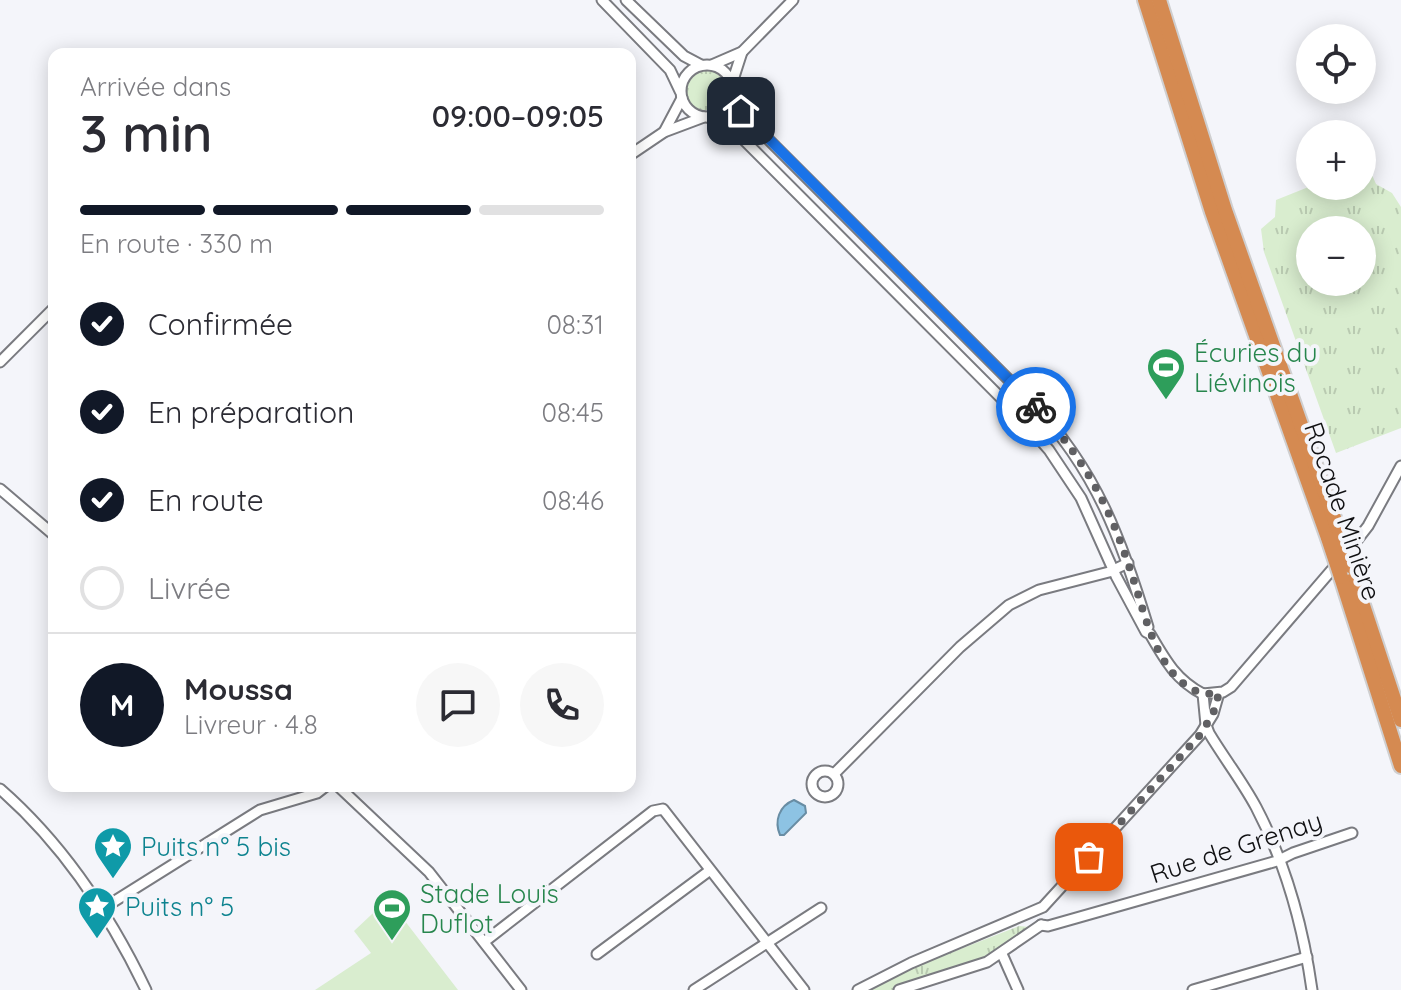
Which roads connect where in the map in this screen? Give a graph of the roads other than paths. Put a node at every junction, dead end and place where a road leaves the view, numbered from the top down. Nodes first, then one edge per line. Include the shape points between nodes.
1 (602, 0) edge
2 (626, 0) edge
3 (793, 0) edge
4 (1145, 0) edge
5 (1159, 0) edge
6 (742, 52) junction
7 (701, 65) junction
8 (712, 65) junction
9 (732, 83) junction
10 (681, 95) junction
11 (732, 98) junction
12 (706, 117) junction
13 (664, 132) junction
14 (636, 151) edge
15 (48, 314) edge
16 (0, 362) edge
17 (1065, 439) junction
18 (1049, 450) junction
19 (1401, 466) edge
20 (0, 489) edge
21 (48, 530) edge
22 (1333, 535) junction
23 (1128, 563) junction
24 (1113, 569) junction
25 (1345, 572) junction
26 (1150, 634) junction
27 (1219, 693) junction
28 (1203, 694) junction
29 (1401, 720) edge
30 (1206, 725) junction
31 (1401, 766) edge
32 (834, 774) dead end
33 (0, 789) edge
34 (318, 792) edge
35 (344, 792) edge
36 (1352, 833) dead end
37 (1281, 859) junction
38 (709, 871) junction
39 (821, 908) dead end
40 (102, 909) junction
41 (1029, 915) junction
42 (1041, 925) junction
43 (484, 942) junction
44 (766, 944) junction
45 (597, 954) dead end
46 (1002, 954) junction
47 (1307, 957) junction
48 (146, 990) edge
49 (521, 990) edge
50 (694, 990) edge
51 (804, 990) edge
52 (858, 990) edge
53 (899, 990) edge
54 (1018, 990) edge
55 (1193, 990) edge
56 (1312, 990) edge

1 - 10 street via 670,70
2 - 7 street via 684,56
3 - 6 street
4 - 22 highway, Rocade Minière via 1212,212
5 - 22 highway, Rocade Minière
6 - 8 street
6 - 9 street
7 - 8 street
7 - 10 street via 688,72
8 - 9 street
9 - 11 street
10 - 12 street via 690,111
10 - 13 street
11 - 12 street via 725,109
11 - 17 street
12 - 13 street
12 - 18 street via 731,127
13 - 14 street
15 - 16 street
17 - 18 street
17 - 23 street via 1100,497
18 - 24 street via 1081,498
19 - 27 street via 1368,526 1231,687
20 - 21 street
22 - 25 highway, Rocade Minière, bridge
23 - 24 street
23 - 26 street
24 - 26 street
24 - 32 street via 1039,590 1009,605
25 - 29 highway, Rocade Minière
25 - 31 highway, Rocade Minière
26 - 28 street via 1173,673
27 - 28 street
27 - 30 street
28 - 30 street
30 - 37 street
30 - 41 street via 1043,907
33 - 40 street via 49,838
34 - 40 street via 260,810
35 - 43 street via 429,872
36 - 37 street, Rue de Grenay
37 - 42 street, Rue de Grenay
37 - 47 street
38 - 43 street via 663,809 653,811
38 - 44 street
38 - 45 street
39 - 44 street
40 - 48 street
41 - 42 street
41 - 52 street
42 - 46 street
43 - 49 street
44 - 50 street
44 - 51 street
46 - 53 street
46 - 54 street
47 - 55 street
47 - 56 street

